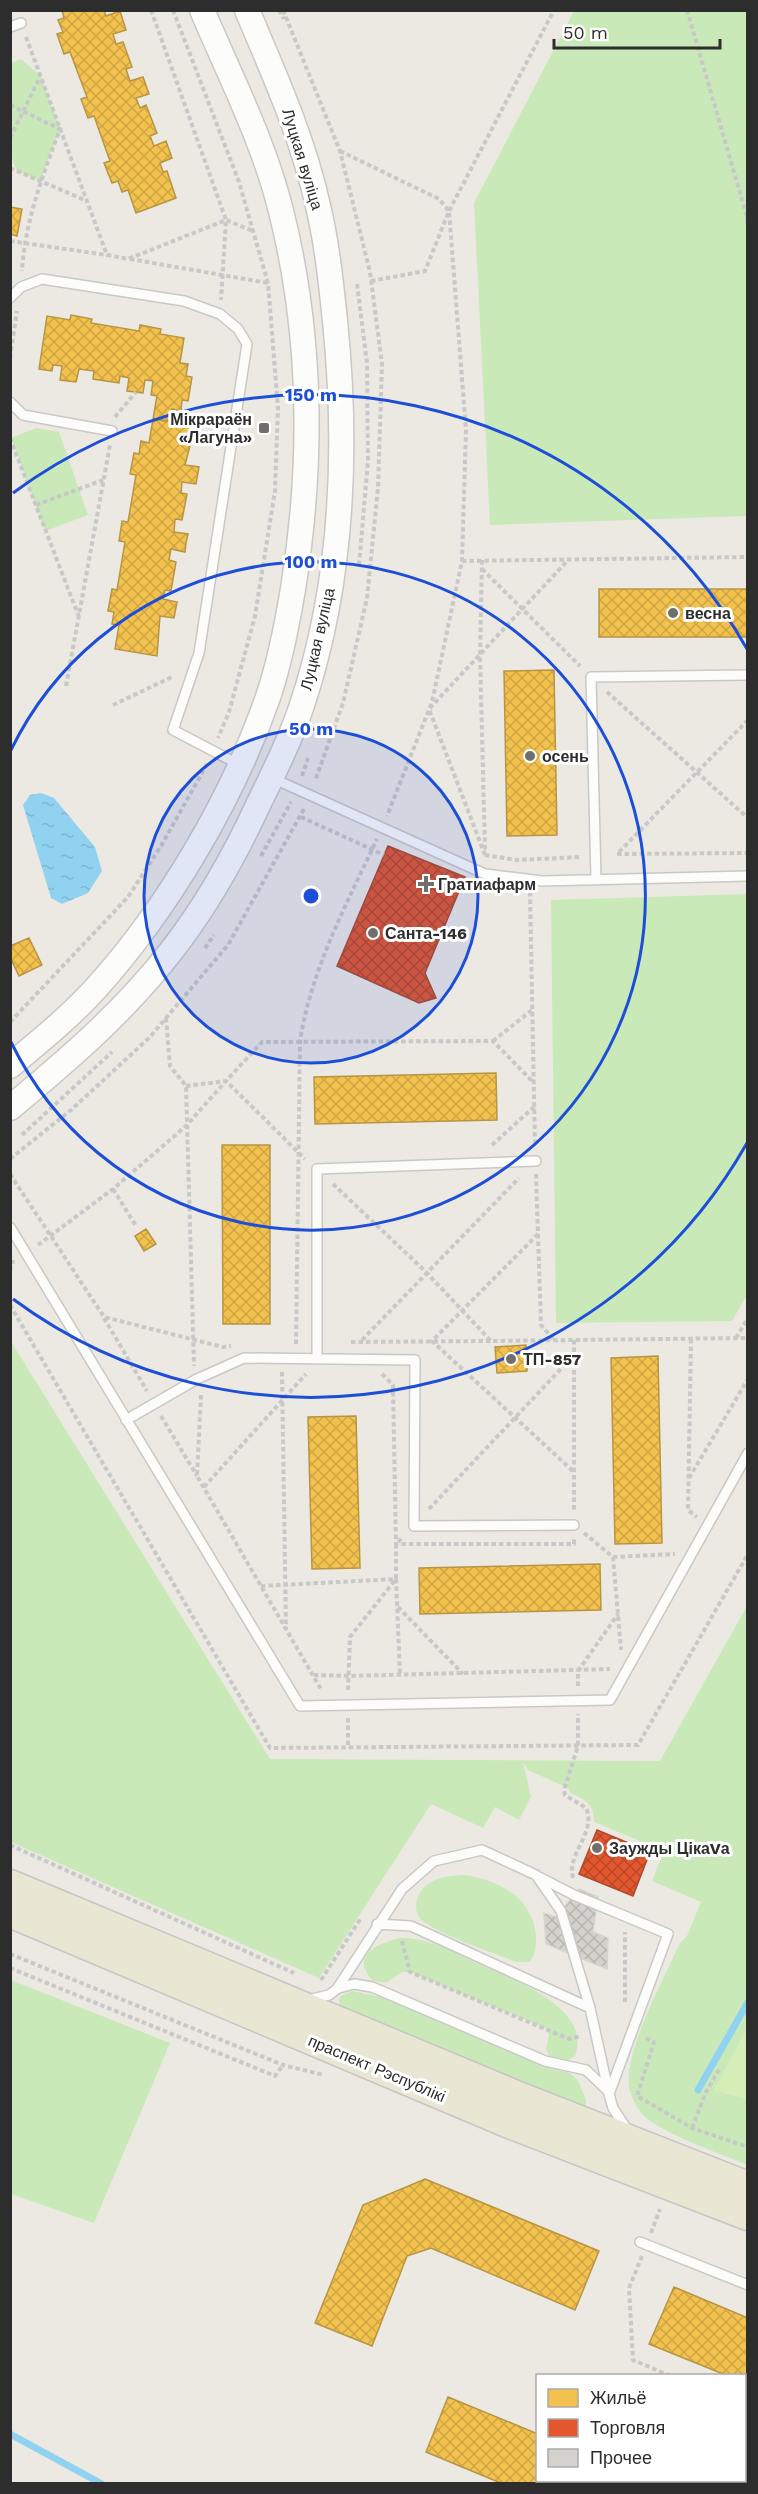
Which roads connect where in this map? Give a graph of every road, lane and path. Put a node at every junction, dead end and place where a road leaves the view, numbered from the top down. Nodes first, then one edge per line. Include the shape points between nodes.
1 (151, 10) edge
2 (201, 10) edge
3 (247, 10) edge
4 (279, 10) edge
5 (554, 10) edge
6 (687, 10) edge
7 (21, 23) joint
8 (10, 27) edge
9 (290, 30) dead end
10 (41, 76) junction
11 (10, 105) edge
12 (24, 111) junction
13 (60, 129) junction
14 (10, 138) edge
15 (340, 152) dead end
16 (10, 168) edge
17 (40, 181) junction
18 (88, 202) junction
19 (449, 211) junction
20 (226, 220) junction
21 (254, 231) dead end
22 (747, 231) edge
23 (10, 242) edge
24 (24, 243) junction
25 (107, 255) junction
26 (128, 259) junction
27 (222, 275) junction
28 (371, 281) dead end
29 (268, 283) dead end
30 (21, 287) junction
31 (10, 298) edge
32 (220, 314) junction
33 (10, 358) edge
34 (136, 392) dead end
35 (10, 402) edge
36 (105, 415) dead end
37 (112, 431) joint
38 (10, 438) edge
39 (103, 480) junction
40 (36, 505) junction
41 (747, 557) edge
42 (569, 559) junction
43 (482, 560) junction
44 (462, 561) junction
45 (482, 569) junction
46 (523, 606) junction
47 (79, 617) junction
48 (480, 655) junction
49 (185, 671) dead end
50 (747, 675) edge
51 (591, 677) junction
52 (66, 686) dead end
53 (112, 705) dead end
54 (429, 709) junction
55 (747, 720) edge
56 (240, 765) junction
57 (696, 774) junction
58 (272, 778) junction
59 (388, 812) junction
60 (301, 817) dead end
61 (399, 817) dead end
62 (747, 818) edge
63 (382, 828) junction
64 (372, 850) junction
65 (474, 850) dead end
66 (747, 853) edge
67 (617, 854) junction
68 (384, 855) dead end
69 (485, 855) junction
70 (595, 857) junction
71 (485, 874) junction
72 (747, 876) edge
73 (530, 879) junction
74 (596, 879) junction
75 (532, 1010) junction
76 (166, 1018) dead end
77 (493, 1041) junction
78 (300, 1042) junction
79 (10, 1066) edge
80 (226, 1081) junction
81 (534, 1083) junction
82 (186, 1086) junction
83 (534, 1107) junction
84 (10, 1108) edge
85 (186, 1126) junction
86 (482, 1146) dead end
87 (310, 1152) dead end
88 (299, 1153) junction
89 (536, 1161) junction
90 (316, 1169) junction
91 (10, 1174) edge
92 (113, 1189) junction
93 (136, 1226) dead end
94 (10, 1227) edge
95 (538, 1234) junction
96 (50, 1236) junction
97 (26, 1254) junction
98 (13, 1259) dead end
99 (426, 1272) junction
100 (10, 1305) edge
101 (462, 1310) junction
102 (747, 1318) edge
103 (747, 1338) edge
104 (193, 1339) junction
105 (691, 1339) junction
106 (736, 1339) junction
107 (574, 1340) junction
108 (361, 1341) dead end
109 (555, 1342) junction
110 (289, 1344) dead end
111 (235, 1346) dead end
112 (574, 1355) junction
113 (317, 1358) junction
114 (273, 1371) dead end
115 (282, 1371) junction
116 (291, 1371) dead end
117 (300, 1371) dead end
118 (380, 1372) dead end
119 (197, 1379) junction
120 (747, 1379) edge
121 (208, 1391) dead end
122 (199, 1396) junction
123 (282, 1401) junction
124 (514, 1416) junction
125 (126, 1420) junction
126 (747, 1453) edge
127 (574, 1473) junction
128 (689, 1479) junction
129 (204, 1487) junction
130 (696, 1517) junction
131 (574, 1525) junction
132 (414, 1526) junction
133 (691, 1526) dead end
134 (707, 1527) junction
135 (396, 1544) junction
136 (680, 1545) dead end
137 (675, 1554) junction
138 (747, 1554) edge
139 (613, 1557) junction
140 (670, 1564) dead end
141 (396, 1579) junction
142 (285, 1585) junction
143 (260, 1586) junction
144 (397, 1606) junction
145 (618, 1614) junction
146 (286, 1629) junction
147 (626, 1642) dead end
148 (615, 1661) dead end
149 (578, 1671) junction
150 (463, 1674) junction
151 (314, 1675) junction
152 (400, 1675) junction
153 (348, 1676) junction
154 (578, 1701) junction
155 (348, 1705) junction
156 (329, 1706) junction
157 (578, 1746) junction
158 (348, 1748) junction
159 (10, 1845) edge
160 (536, 1875) junction
161 (577, 1882) dead end
162 (10, 1885) edge
163 (10, 1912) edge
164 (378, 1924) junction
165 (10, 1954) edge
166 (10, 1968) edge
167 (298, 1974) dead end
168 (337, 1989) junction
169 (266, 1992) junction
170 (590, 2008) junction
171 (634, 2031) junction
172 (720, 2068) dead end
173 (609, 2094) junction
174 (692, 2128) junction
175 (646, 2146) junction
176 (747, 2147) edge
177 (747, 2187) edge
178 (660, 2208) dead end
179 (747, 2215) edge
180 (643, 2243) junction
181 (747, 2284) edge
182 (666, 2374) edge

1 - 20 path
2 - 56 street, Луцкая вуліца via 259,144 282,211 307,382 305,492 287,622 268,697
3 - 58 street, Луцкая вуліца via 293,118 318,205 342,384 339,511 322,629 300,710
4 - 9 path
5 - 19 path
6 - 22 path via 747,217
7 - 8 lane
7 - 10 path
10 - 12 path
10 - 13 path
11 - 12 path
12 - 13 path
12 - 14 path
13 - 17 path
13 - 18 path
15 - 19 path via 439,199
16 - 17 path
17 - 18 path
17 - 24 path
18 - 25 path
19 - 28 path via 425,271
19 - 44 path via 466,430
20 - 21 path
20 - 26 path
20 - 27 path
23 - 24 path
24 - 25 path
24 - 30 path
25 - 26 path
26 - 27 path
27 - 29 path
27 - 32 path
30 - 31 lane
30 - 32 lane via 42,279 184,301
30 - 33 path
32 - 56 lane via 238,329 247,345 200,653 172,730
34 - 36 path via 116,417
35 - 37 lane via 23,415
37 - 39 path
38 - 40 path
39 - 40 path
39 - 47 path
40 - 47 path
41 - 42 path
42 - 43 path
42 - 46 path
43 - 44 path
43 - 45 path
44 - 54 path
45 - 46 path
45 - 48 path
46 - 48 path
46 - 51 path
47 - 52 path
48 - 54 path
48 - 69 path
49 - 53 path
50 - 51 lane
51 - 57 path
51 - 70 lane
54 - 59 path
54 - 69 path
55 - 57 path
56 - 79 street, Луцкая вуліца via 181,876 132,945 87,998
57 - 62 path
57 - 67 path
58 - 63 lane
58 - 84 street, Луцкая вуліца via 236,853 172,950 100,1032
59 - 61 path
59 - 63 path
60 - 64 path
63 - 64 path
63 - 71 lane
64 - 68 path
64 - 78 path via 334,932 304,1017
65 - 69 path
66 - 67 path
67 - 70 path
69 - 70 path via 517,860
69 - 71 path
70 - 74 lane
71 - 73 lane
72 - 74 lane
73 - 74 lane
73 - 75 path
75 - 77 path
75 - 81 path
76 - 82 path via 170,1066
77 - 78 path
77 - 81 path
78 - 80 path via 262,1042
78 - 88 path
80 - 82 path
80 - 85 path
80 - 88 path
81 - 83 path
82 - 85 path
83 - 86 path via 494,1145
83 - 89 path
85 - 92 path
85 - 104 path
87 - 88 path
88 - 90 path
88 - 110 path via 297,1344
89 - 90 lane
89 - 95 path
89 - 99 path
90 - 99 path
90 - 113 lane
91 - 96 path
92 - 93 path
92 - 96 path
94 - 97 lane
95 - 101 path
95 - 109 path via 541,1325
96 - 97 path
96 - 104 path via 104,1317
97 - 98 path
97 - 125 lane
99 - 101 path
99 - 108 path
100 - 158 path via 270,1748
101 - 109 path via 491,1341
101 - 124 path via 432,1341
102 - 106 path
103 - 106 path
104 - 111 path
104 - 119 path
105 - 106 path
105 - 107 path
105 - 128 path
107 - 109 path
107 - 112 path
112 - 124 path
112 - 127 path
113 - 119 lane via 244,1358
113 - 132 lane via 415,1360
114 - 115 path
115 - 116 path
115 - 123 path
117 - 123 path via 308,1371
118 - 135 path via 393,1385
119 - 122 path
119 - 125 lane
120 - 128 path
121 - 122 path
122 - 129 path via 197,1476
123 - 129 path
123 - 142 path
124 - 127 path
124 - 132 path
125 - 156 lane via 300,1706
126 - 134 lane
127 - 131 path
128 - 130 path via 688,1510
129 - 143 path
130 - 133 path
130 - 134 path
131 - 132 lane
131 - 135 path via 574,1545
131 - 139 path
132 - 135 path
134 - 154 lane via 610,1700
135 - 141 path
136 - 137 path
137 - 139 path
137 - 140 path
138 - 157 path via 638,1745
139 - 145 path
141 - 142 path
141 - 144 path
141 - 153 path via 350,1637
142 - 143 path
142 - 146 path
143 - 146 path
144 - 150 path
144 - 152 path
145 - 147 path via 621,1651
145 - 149 path
146 - 151 path
148 - 149 path via 609,1670
149 - 150 path
149 - 154 path
150 - 152 path
151 - 153 path
151 - 156 path
152 - 153 path
153 - 155 path
154 - 155 lane
154 - 157 path
155 - 156 lane
155 - 158 path
157 - 158 path
157 - 161 path via 564,1790 588,1813 587,1828 572,1866
159 - 167 path
160 - 164 lane via 482,1850 434,1861 402,1889
160 - 170 lane via 561,1911
160 - 171 lane via 668,1934
162 - 169 main road, праспект Рэспублікі
163 - 179 main road, праспект Рэспублікі via 507,2122
164 - 168 lane
164 - 170 lane via 411,1926
165 - 166 path via 283,2065 275,2076
168 - 169 lane via 307,2000
168 - 173 lane via 354,1984 372,1987 545,2061 586,2070
169 - 175 main road, праспект Рэспублікі
170 - 173 lane
171 - 173 lane
171 - 174 path via 654,2042 637,2096
172 - 174 path
173 - 175 lane via 621,2121
174 - 176 path
175 - 177 main road, праспект Рэспублікі
178 - 180 path
180 - 181 lane
180 - 182 path via 629,2288 633,2360

